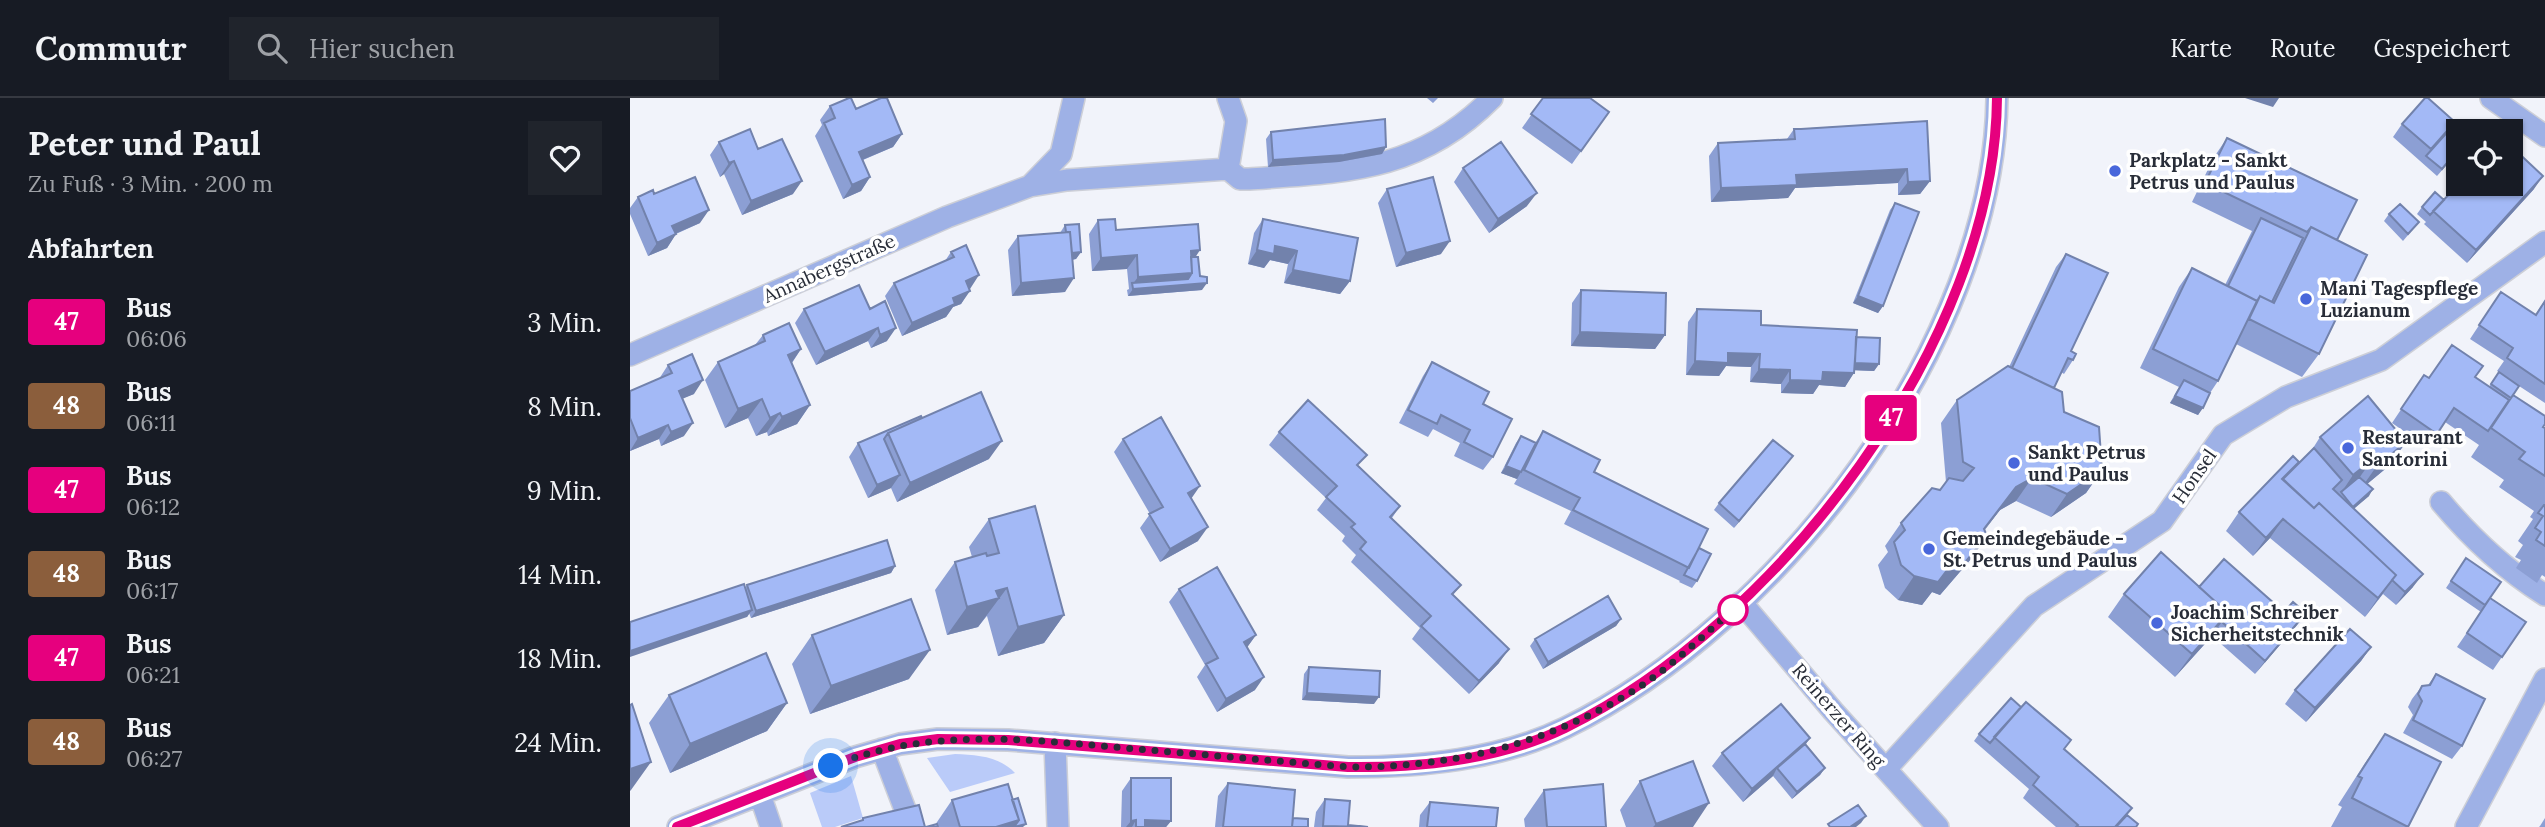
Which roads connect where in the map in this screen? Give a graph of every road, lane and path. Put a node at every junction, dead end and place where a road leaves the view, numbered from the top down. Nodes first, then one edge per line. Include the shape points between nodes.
1 (1074, 98) edge
2 (1227, 98) edge
3 (1492, 98) edge
4 (1997, 98) edge
5 (2491, 98) edge
6 (2545, 136) edge
7 (1228, 169) junction
8 (1030, 186) junction
9 (2545, 242) edge
10 (630, 355) edge
11 (2441, 502) dead end
12 (2545, 595) edge
13 (1741, 602) junction
14 (2545, 679) edge
15 (1055, 743) junction
16 (882, 749) junction
17 (1886, 769) junction
18 (760, 795) junction
19 (906, 812) edge
20 (678, 827) edge
21 (771, 827) edge
22 (1058, 827) edge
23 (1938, 827) edge
24 (2466, 827) edge

1 - 8 street, Annabergstraße via 1061,154
2 - 7 street via 1236,121
3 - 7 street, Annabergstraße via 1454,132 1392,162 1359,170 1249,179 1240,179
4 - 13 street via 1989,179 1980,216 1930,348 1859,469 1772,573
5 - 6 street
7 - 8 street, Annabergstraße
8 - 10 street, Annabergstraße via 947,217
9 - 17 street, Honsel via 2381,360 2286,397 2223,435 2162,521 2034,606
11 - 12 street via 2479,546
13 - 15 street via 1647,682 1563,729 1494,752 1388,767 1348,767
13 - 17 street, Reinerzer Ring
14 - 24 street
15 - 16 street via 938,739
15 - 22 street
16 - 18 street
16 - 19 street
17 - 23 street, Reinerzer Ring
18 - 20 street
18 - 21 street

